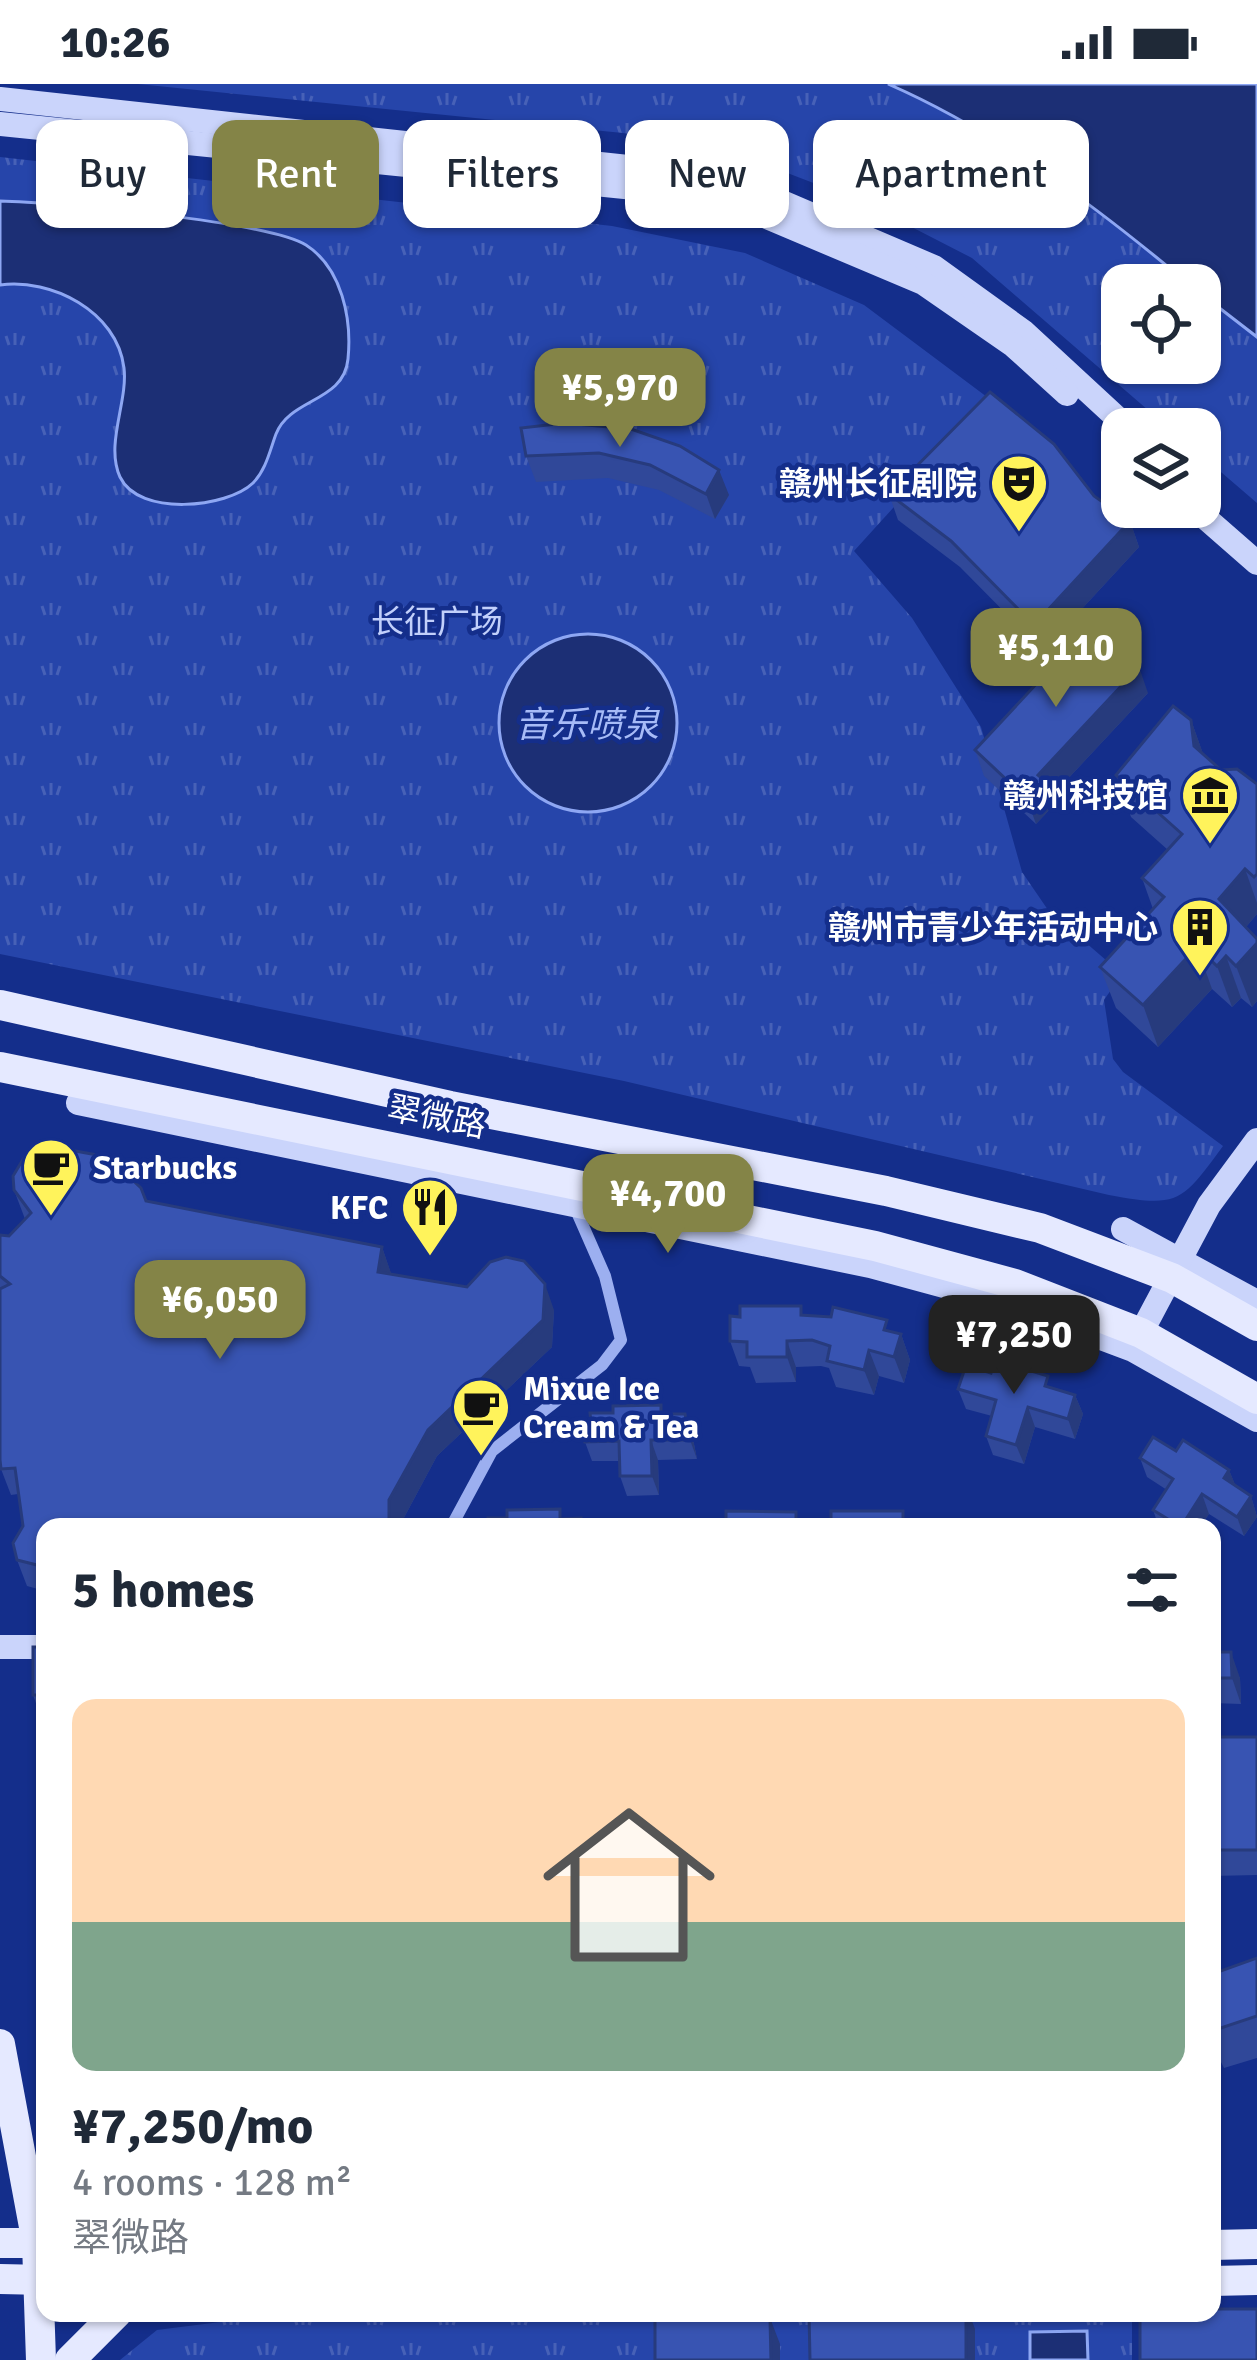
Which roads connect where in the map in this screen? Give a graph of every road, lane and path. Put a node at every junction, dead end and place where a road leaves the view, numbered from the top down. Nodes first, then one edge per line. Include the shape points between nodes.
1 (0, 99) edge
2 (0, 124) edge
3 (1106, 408) edge
4 (1101, 424) edge
5 (1221, 512) edge
6 (1217, 528) edge
7 (1257, 543) edge
8 (1257, 563) edge
9 (0, 983) edge
10 (0, 1005) edge
11 (80, 1023) junction
12 (0, 1067) edge
13 (0, 1084) edge
14 (78, 1092) junction
15 (1257, 1140) edge
16 (570, 1193) junction
17 (1123, 1229) dead end
18 (1177, 1268) junction
19 (1257, 1302) edge
20 (1257, 1326) edge
21 (1141, 1333) junction
22 (1257, 1399) edge
23 (1257, 1420) edge
24 (456, 1518) edge
25 (36, 1647) edge
26 (0, 1648) edge
27 (0, 2044) edge
28 (8, 2081) junction
29 (36, 2134) edge
30 (36, 2218) edge
31 (0, 2243) edge
32 (36, 2243) edge
33 (1257, 2244) edge
34 (1221, 2245) edge
35 (0, 2279) edge
36 (1257, 2280) edge
37 (36, 2281) edge
38 (1221, 2281) edge
39 (41, 2322) edge
40 (108, 2322) edge
41 (40, 2360) edge
42 (70, 2360) edge

1 - 3 main road via 656,170 768,196 934,267 1024,332
2 - 4 main road via 654,190 762,215 923,283 1014,346
5 - 7 main road
6 - 8 main road
9 - 11 main road
10 - 11 main road, 翠微路
11 - 18 main road, 翠微路 via 930,1202
12 - 14 main road, 翠微路
13 - 14 main road
14 - 16 main road, 翠微路
15 - 18 main road via 1209,1204
16 - 21 main road, 翠微路 via 935,1262
16 - 23 main road via 1010,1304 1133,1350
16 - 24 street via 605,1276 620,1340 602,1365 492,1450
17 - 18 main road
18 - 19 main road
18 - 20 main road, 翠微路
18 - 21 main road
21 - 22 main road, 翠微路
25 - 26 main road
27 - 28 main road
28 - 29 main road
28 - 30 main road
31 - 32 main road
33 - 34 main road
35 - 37 main road
36 - 38 main road
39 - 41 main road
40 - 42 main road

